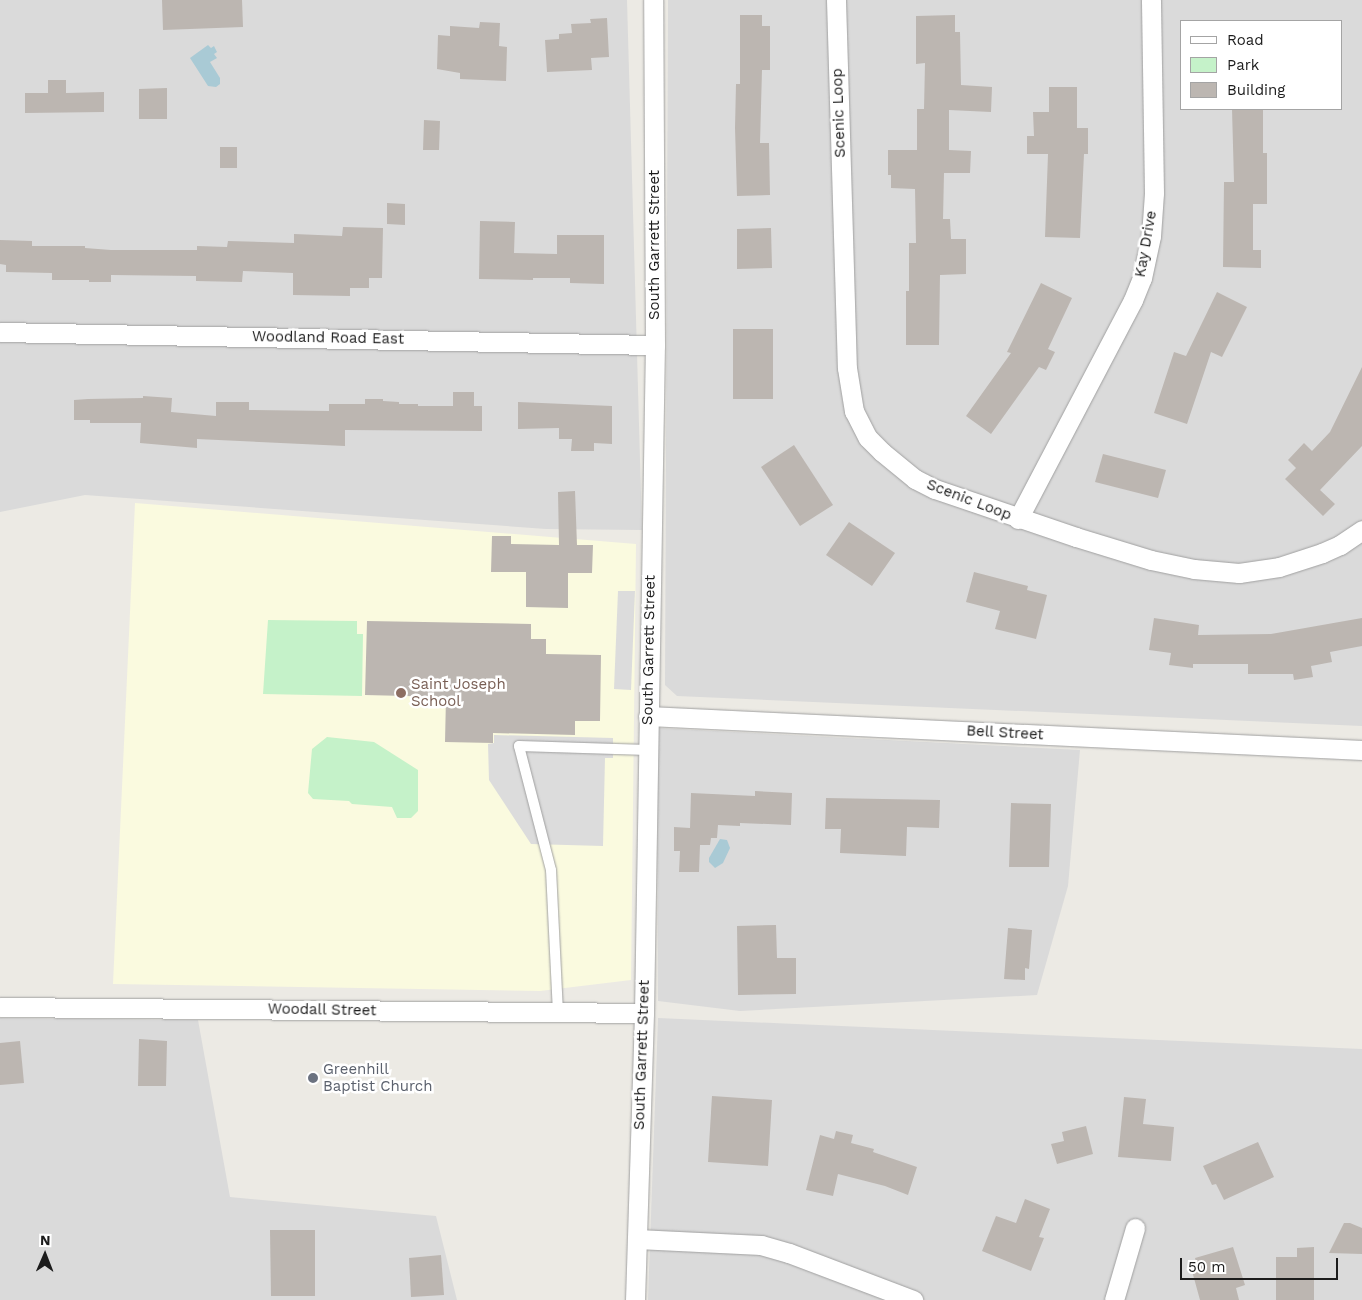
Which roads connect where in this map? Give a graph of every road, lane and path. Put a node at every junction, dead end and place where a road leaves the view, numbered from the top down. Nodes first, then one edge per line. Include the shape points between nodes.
1 (653, 0) edge
2 (836, 0) edge
3 (1150, 0) edge
4 (0, 332) edge
5 (655, 345) junction
6 (1018, 519) junction
7 (1362, 530) edge
8 (648, 716) junction
9 (648, 750) junction
10 (1362, 750) edge
11 (0, 1007) edge
12 (558, 1012) junction
13 (644, 1013) junction
14 (1136, 1228) dead end
15 (637, 1239) junction
16 (635, 1300) edge
17 (913, 1300) edge
18 (1114, 1300) edge

1 - 5 street, South Garrett Street
2 - 6 street, Scenic Loop via 847,368 854,411 868,438 915,479
3 - 6 street, Kay Drive via 1155,172 1151,236 1142,278
4 - 5 street, Woodland Road East
5 - 8 street, South Garrett Street
6 - 7 street, Scenic Loop via 1151,560 1194,569 1239,573 1301,561 1340,545
8 - 9 street, South Garrett Street
8 - 10 street, Bell Street
9 - 12 lane via 519,746 551,870
9 - 13 street, South Garrett Street
11 - 12 street, Woodall Street
12 - 13 street, Woodall Street
13 - 15 street, South Garrett Street
14 - 18 street
15 - 16 street, South Garrett Street
15 - 17 street via 761,1246 789,1253

